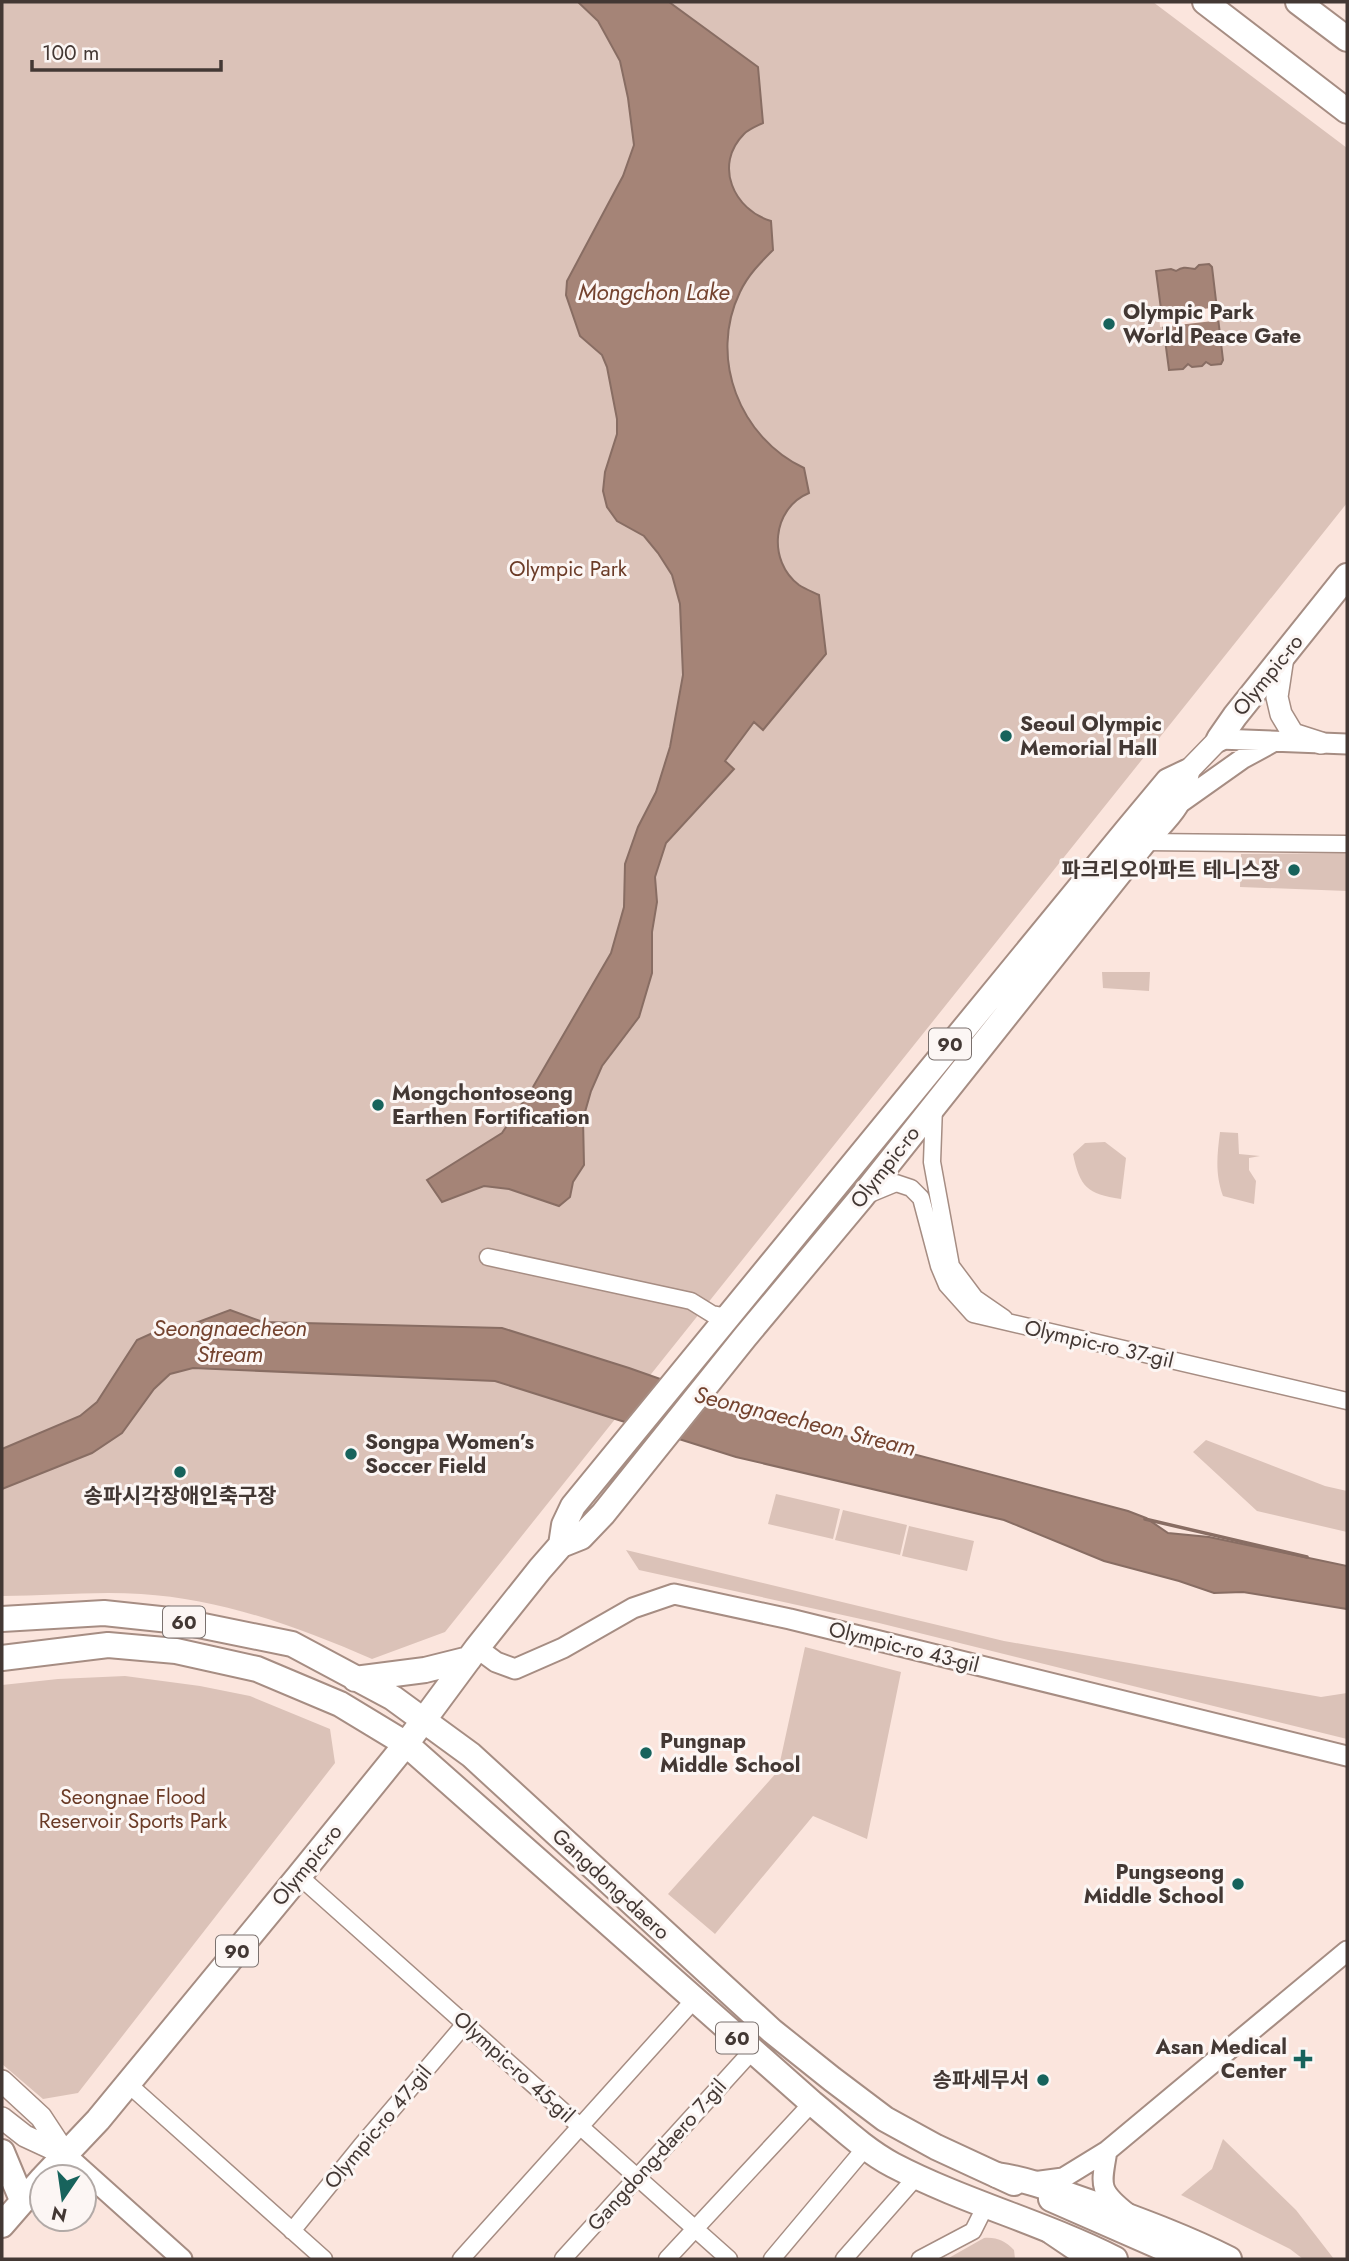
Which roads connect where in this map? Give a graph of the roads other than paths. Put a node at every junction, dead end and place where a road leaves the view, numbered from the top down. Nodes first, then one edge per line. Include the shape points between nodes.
1 (1205, 2) edge
2 (1298, 2) edge
3 (1347, 39) edge
4 (1347, 111) edge
5 (1347, 576) edge
6 (1283, 657) junction
7 (1219, 739) junction
8 (1273, 742) junction
9 (1321, 743) junction
10 (1347, 744) edge
11 (1187, 772) junction
12 (1177, 805) junction
13 (1143, 842) junction
14 (1347, 844) edge
15 (934, 1103) junction
16 (861, 1198) junction
17 (488, 1257) dead end
18 (725, 1320) junction
19 (1012, 1323) junction
20 (1347, 1401) edge
21 (561, 1545) junction
22 (2, 1619) edge
23 (473, 1654) junction
24 (2, 1658) edge
25 (355, 1679) junction
26 (424, 1719) junction
27 (406, 1744) junction
28 (1347, 1756) edge
29 (299, 1876) junction
30 (1347, 1951) edge
31 (694, 2000) junction
32 (465, 2024) junction
33 (752, 2050) junction
34 (2, 2081) edge
35 (127, 2083) junction
36 (811, 2103) junction
37 (2, 2119) edge
38 (580, 2126) junction
39 (866, 2147) junction
40 (1107, 2151) junction
41 (2, 2152) edge
42 (66, 2155) junction
43 (58, 2163) edge
44 (997, 2175) junction
45 (917, 2176) junction
46 (637, 2177) junction
47 (1033, 2182) junction
48 (28, 2194) edge
49 (22, 2200) junction
50 (985, 2207) junction
51 (1135, 2218) junction
52 (2, 2225) edge
53 (694, 2228) junction
54 (292, 2231) junction
55 (1052, 2232) junction
56 (182, 2259) edge
57 (324, 2259) edge
58 (460, 2259) edge
59 (563, 2259) edge
60 (667, 2259) edge
61 (729, 2259) edge
62 (772, 2259) edge
63 (844, 2259) edge
64 (920, 2259) edge
65 (1092, 2259) edge
66 (1115, 2259) edge
67 (1188, 2259) edge
68 (1229, 2259) edge

1 - 4 main road
2 - 3 main road
5 - 6 main road, Olympic-ro / 90
6 - 7 main road, Olympic-ro / 90
6 - 9 main road via 1277,697 1281,714 1293,734
7 - 8 street
7 - 11 main road, Olympic-ro / 90
8 - 9 street
8 - 12 street
9 - 10 street
11 - 12 main road, Olympic-ro / 90
11 - 18 main road, Olympic-ro / 90 via 1168,781 1126,830
12 - 13 main road, Olympic-ro / 90
13 - 14 street
13 - 15 main road, Olympic-ro / 90
15 - 16 main road, Olympic-ro / 90
15 - 19 street, Olympic-ro 37-gil via 932,1162 951,1266 975,1298
16 - 19 street via 896,1183 911,1188 921,1198 947,1285 973,1314
16 - 21 main road, Olympic-ro / 90 via 603,1514 581,1537
17 - 18 street via 691,1301
18 - 21 main road, Olympic-ro / 90 via 573,1506
19 - 20 street, Olympic-ro 37-gil
21 - 23 main road, Olympic-ro / 90
22 - 25 main road, Gangdong-daero / 60 via 104,1613 179,1621 292,1644
23 - 25 main road via 425,1670
23 - 26 main road, Olympic-ro / 90
23 - 28 street, Olympic-ro 43-gil via 515,1669 563,1648 632,1608 674,1594
24 - 27 main road, Gangdong-daero / 60 via 108,1645 176,1651 257,1669 340,1704
25 - 26 main road, Gangdong-daero / 60
26 - 27 main road, Olympic-ro / 90
26 - 44 main road, Gangdong-daero / 60 via 471,1755 772,2032 885,2119
27 - 29 main road, Olympic-ro / 90
27 - 31 main road, Gangdong-daero / 60
29 - 32 street, Olympic-ro 45-gil
29 - 35 main road, Olympic-ro / 90
30 - 40 street
31 - 33 main road, Gangdong-daero / 60
31 - 38 street
32 - 38 street, Olympic-ro 45-gil
32 - 54 street, Olympic-ro 47-gil
33 - 36 main road, Gangdong-daero / 60
33 - 46 street, Gangdong-daero 7-gil
34 - 42 main road via 41,2116
35 - 42 main road, Olympic-ro / 90
35 - 54 street
36 - 39 main road, Gangdong-daero / 60
36 - 53 street
37 - 42 main road via 24,2136
38 - 46 street, Olympic-ro 45-gil
38 - 58 street
39 - 45 main road, Gangdong-daero / 60
39 - 62 street
40 - 47 street via 1063,2178
40 - 51 street via 1102,2186 1109,2199
41 - 49 main road
42 - 43 main road, Olympic-ro / 90
42 - 56 street
44 - 47 main road
44 - 67 main road, Gangdong-daero / 60
45 - 50 main road, Gangdong-daero / 60
45 - 63 street
46 - 53 street, Olympic-ro 45-gil
46 - 59 street, Gangdong-daero 7-gil
47 - 51 main road
48 - 49 main road, Olympic-ro / 90
49 - 52 main road, Olympic-ro / 90
50 - 55 main road, Gangdong-daero / 60
50 - 64 street via 973,2231
51 - 68 main road
53 - 60 street
53 - 61 street, Olympic-ro 45-gil
54 - 57 street
55 - 65 main road
55 - 66 main road, Gangdong-daero / 60

